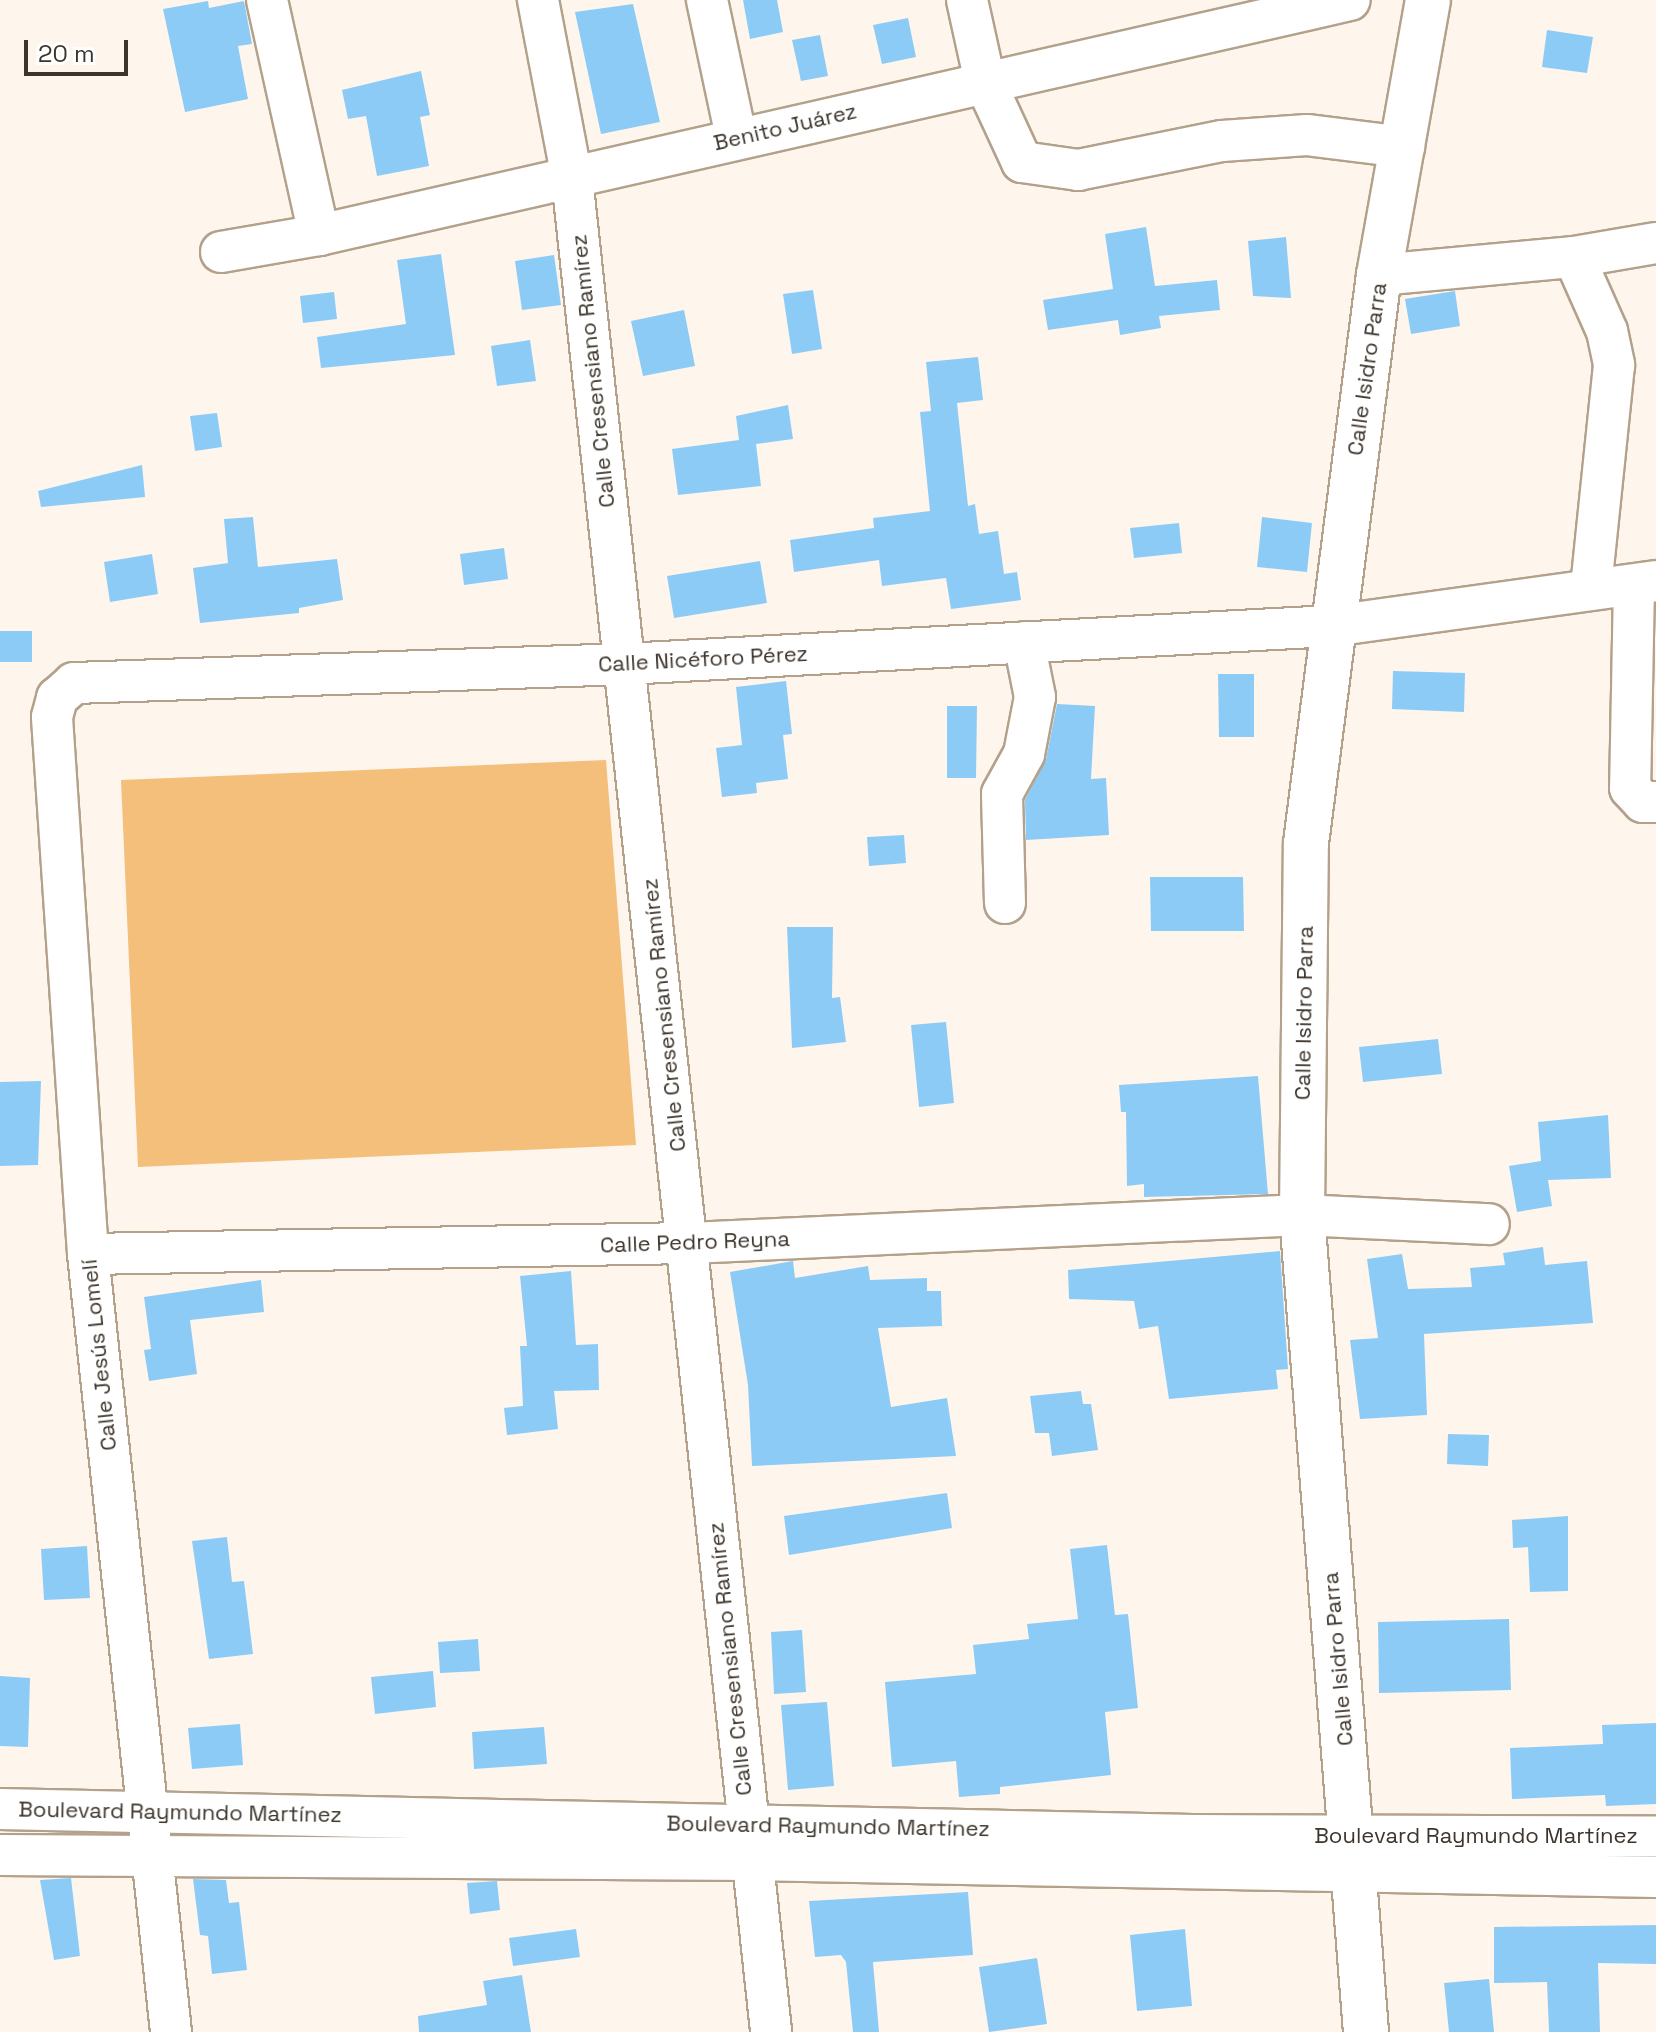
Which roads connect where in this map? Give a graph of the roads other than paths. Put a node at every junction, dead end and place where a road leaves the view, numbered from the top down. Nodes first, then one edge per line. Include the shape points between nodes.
1 (267, 0) edge
2 (538, 0) edge
3 (707, 0) edge
4 (967, 0) edge
5 (1350, 0) edge
6 (1428, 0) edge
7 (1240, 11) edge
8 (985, 82) junction
9 (736, 137) junction
10 (1404, 147) junction
11 (572, 178) junction
12 (319, 235) junction
13 (1656, 243) edge
14 (221, 252) dead end
15 (1574, 257) junction
16 (1379, 275) junction
17 (1645, 583) edge
18 (1591, 588) junction
19 (1332, 626) junction
20 (1024, 642) junction
21 (625, 664) junction
22 (74, 683) joint
23 (1656, 802) edge
24 (1005, 903) dead end
25 (1302, 1215) junction
26 (1489, 1224) dead end
27 (690, 1243) junction
28 (88, 1254) junction
29 (0, 1809) edge
30 (150, 1811) junction
31 (1656, 1837) edge
32 (748, 1842) junction
33 (1354, 1854) junction
34 (0, 1855) edge
35 (155, 1857) junction
36 (1656, 1877) edge
37 (171, 2032) edge
38 (771, 2032) edge
39 (1366, 2032) edge

1 - 12 street
2 - 11 street, Calle Cresensiano Ramírez
3 - 9 street
4 - 8 street
5 - 7 street, Benito Juárez
6 - 10 street, Calle Isidro Parra
7 - 8 street, Benito Juárez
8 - 9 street, Benito Juárez
8 - 10 street via 1022,162 1078,170 1222,141 1307,135
9 - 11 street, Benito Juárez
10 - 16 street, Calle Isidro Parra
11 - 12 street, Benito Juárez
11 - 21 street, Calle Cresensiano Ramírez
12 - 14 street, Benito Juárez
13 - 15 street
15 - 16 street
15 - 18 street via 1607,331 1614,365
16 - 19 street, Calle Isidro Parra
17 - 18 street, Calle Nicéforo Pérez
17 - 23 street via 1630,788 1643,802
18 - 19 street, Calle Nicéforo Pérez
19 - 20 street, Calle Nicéforo Pérez
19 - 25 street, Calle Isidro Parra via 1306,843
20 - 21 street, Calle Nicéforo Pérez
20 - 24 street via 1035,697 1024,754 1002,794
21 - 22 street, Calle Nicéforo Pérez
21 - 27 street, Calle Cresensiano Ramírez
22 - 28 street, Calle Jesús Lomelí via 57,698 52,717
25 - 26 street, Calle Pedro Reyna
25 - 27 street, Calle Pedro Reyna
25 - 33 street, Calle Isidro Parra
27 - 28 street, Calle Pedro Reyna
27 - 32 street, Calle Cresensiano Ramírez
28 - 30 street, Calle Jesús Lomelí
29 - 30 street, Boulevard Raymundo Martínez
30 - 32 street, Boulevard Raymundo Martínez
30 - 35 street, Calle Jesús Lomelí
31 - 33 street, Boulevard Raymundo Martínez
32 - 33 street, Boulevard Raymundo Martínez
32 - 35 street, Boulevard Raymundo Martínez
32 - 38 street, Calle Cresensiano Ramírez
33 - 36 street, Boulevard Raymundo Martínez
33 - 39 street, Calle Isidro Parra
34 - 35 street, Boulevard Raymundo Martínez
35 - 37 street, Calle Jesús Lomelí

